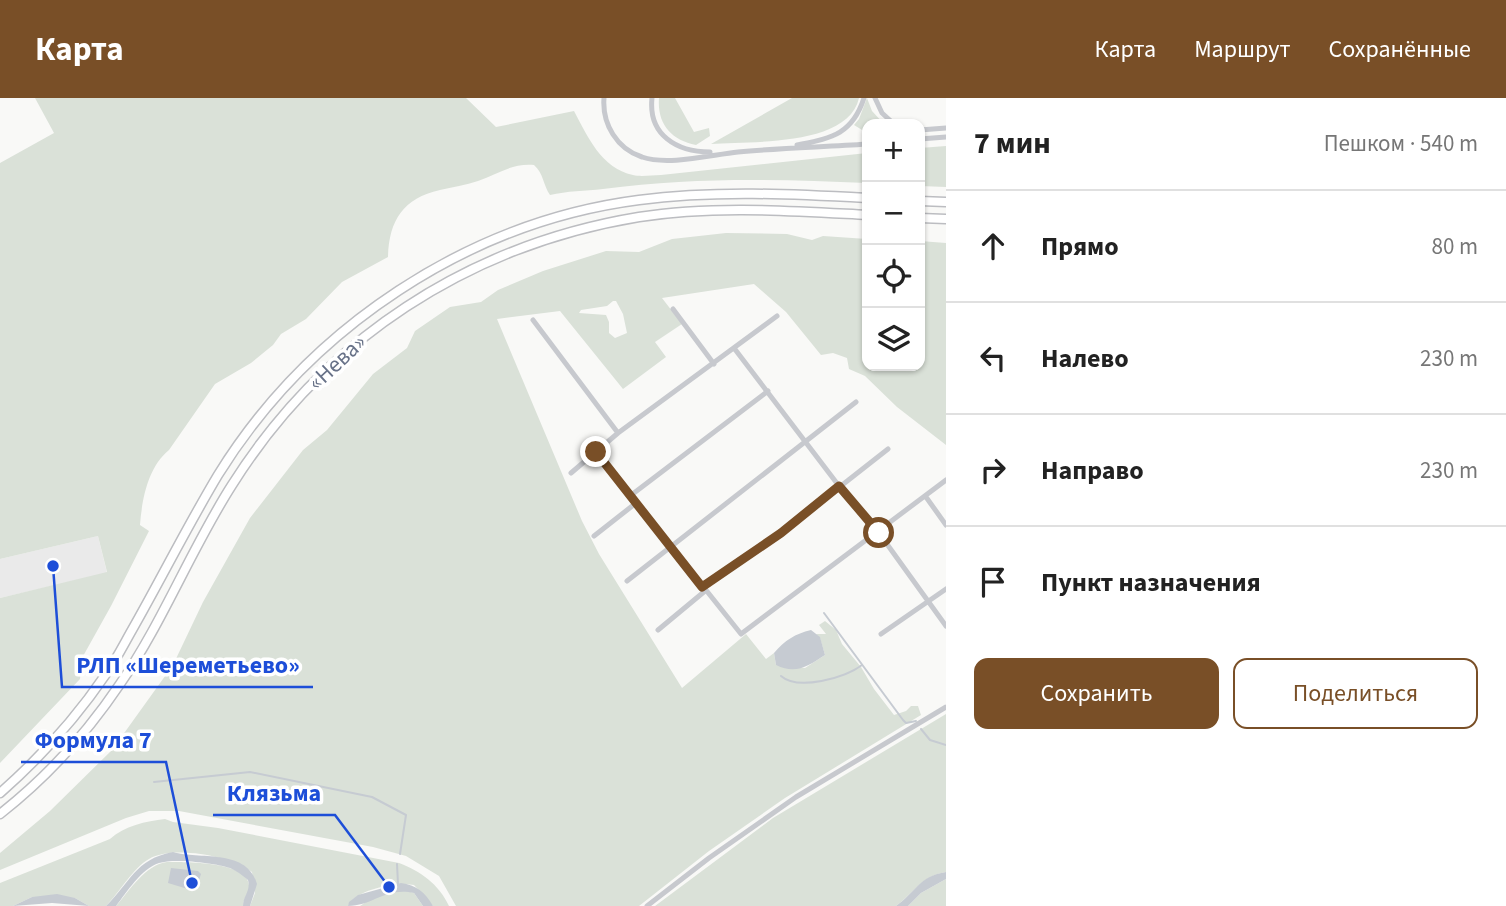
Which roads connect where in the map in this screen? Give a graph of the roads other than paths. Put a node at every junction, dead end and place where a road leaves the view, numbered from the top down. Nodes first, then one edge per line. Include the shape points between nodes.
1 (604, 98) edge
2 (652, 98) edge
3 (864, 98) edge
4 (875, 98) edge
5 (889, 119) edge
6 (946, 128) edge
7 (925, 130) edge
8 (946, 136) edge
9 (925, 138) edge
10 (862, 144) edge
11 (773, 149) junction
12 (737, 152) junction
13 (862, 198) edge
14 (925, 201) edge
15 (946, 202) edge
16 (862, 215) edge
17 (925, 218) edge
18 (946, 219) edge
19 (673, 309) dead end
20 (777, 316) dead end
21 (533, 320) dead end
22 (734, 348) junction
23 (714, 364) junction
24 (768, 391) junction
25 (856, 402) dead end
26 (618, 433) junction
27 (805, 440) junction
28 (888, 449) dead end
29 (596, 452) junction
30 (571, 473) dead end
31 (946, 480) edge
32 (839, 486) junction
33 (630, 496) junction
34 (926, 497) junction
35 (636, 503) junction
36 (946, 525) edge
37 (879, 533) junction
38 (594, 536) dead end
39 (670, 546) junction
40 (626, 581) dead end
41 (704, 589) junction
42 (946, 589) edge
43 (928, 601) junction
44 (946, 626) edge
45 (659, 630) dead end
46 (881, 634) dead end
47 (946, 707) edge
48 (0, 793) edge
49 (0, 814) edge
50 (647, 906) edge

1 - 12 street via 611,132 636,155 672,160
2 - 12 street via 657,129 672,144 691,151
3 - 11 street via 855,120 837,135
4 - 5 street
6 - 7 street
8 - 9 street
10 - 11 street
11 - 12 street
13 - 48 highway, «Нева» via 699,194 587,210 498,238 422,276 377,305 321,352 247,433 108,672 44,752
14 - 15 highway
16 - 49 highway, «Нева» via 700,211 590,226 503,254 390,316 331,366 260,444 231,486 121,682 54,766
17 - 18 highway
19 - 23 street
20 - 22 street
21 - 26 street
22 - 23 street
22 - 24 street
23 - 26 street
24 - 27 street
24 - 33 street
25 - 27 street
26 - 29 street
27 - 32 street
27 - 39 street
28 - 32 street
29 - 30 street
29 - 33 street
31 - 34 street
32 - 37 street
32 - 41 street
33 - 35 street
34 - 36 street
34 - 37 street
35 - 38 street
35 - 39 street
37 - 41 street via 741,634
37 - 43 street
39 - 40 street
39 - 41 street
41 - 45 street
42 - 43 street
43 - 44 street
43 - 46 street
47 - 50 street via 796,797

